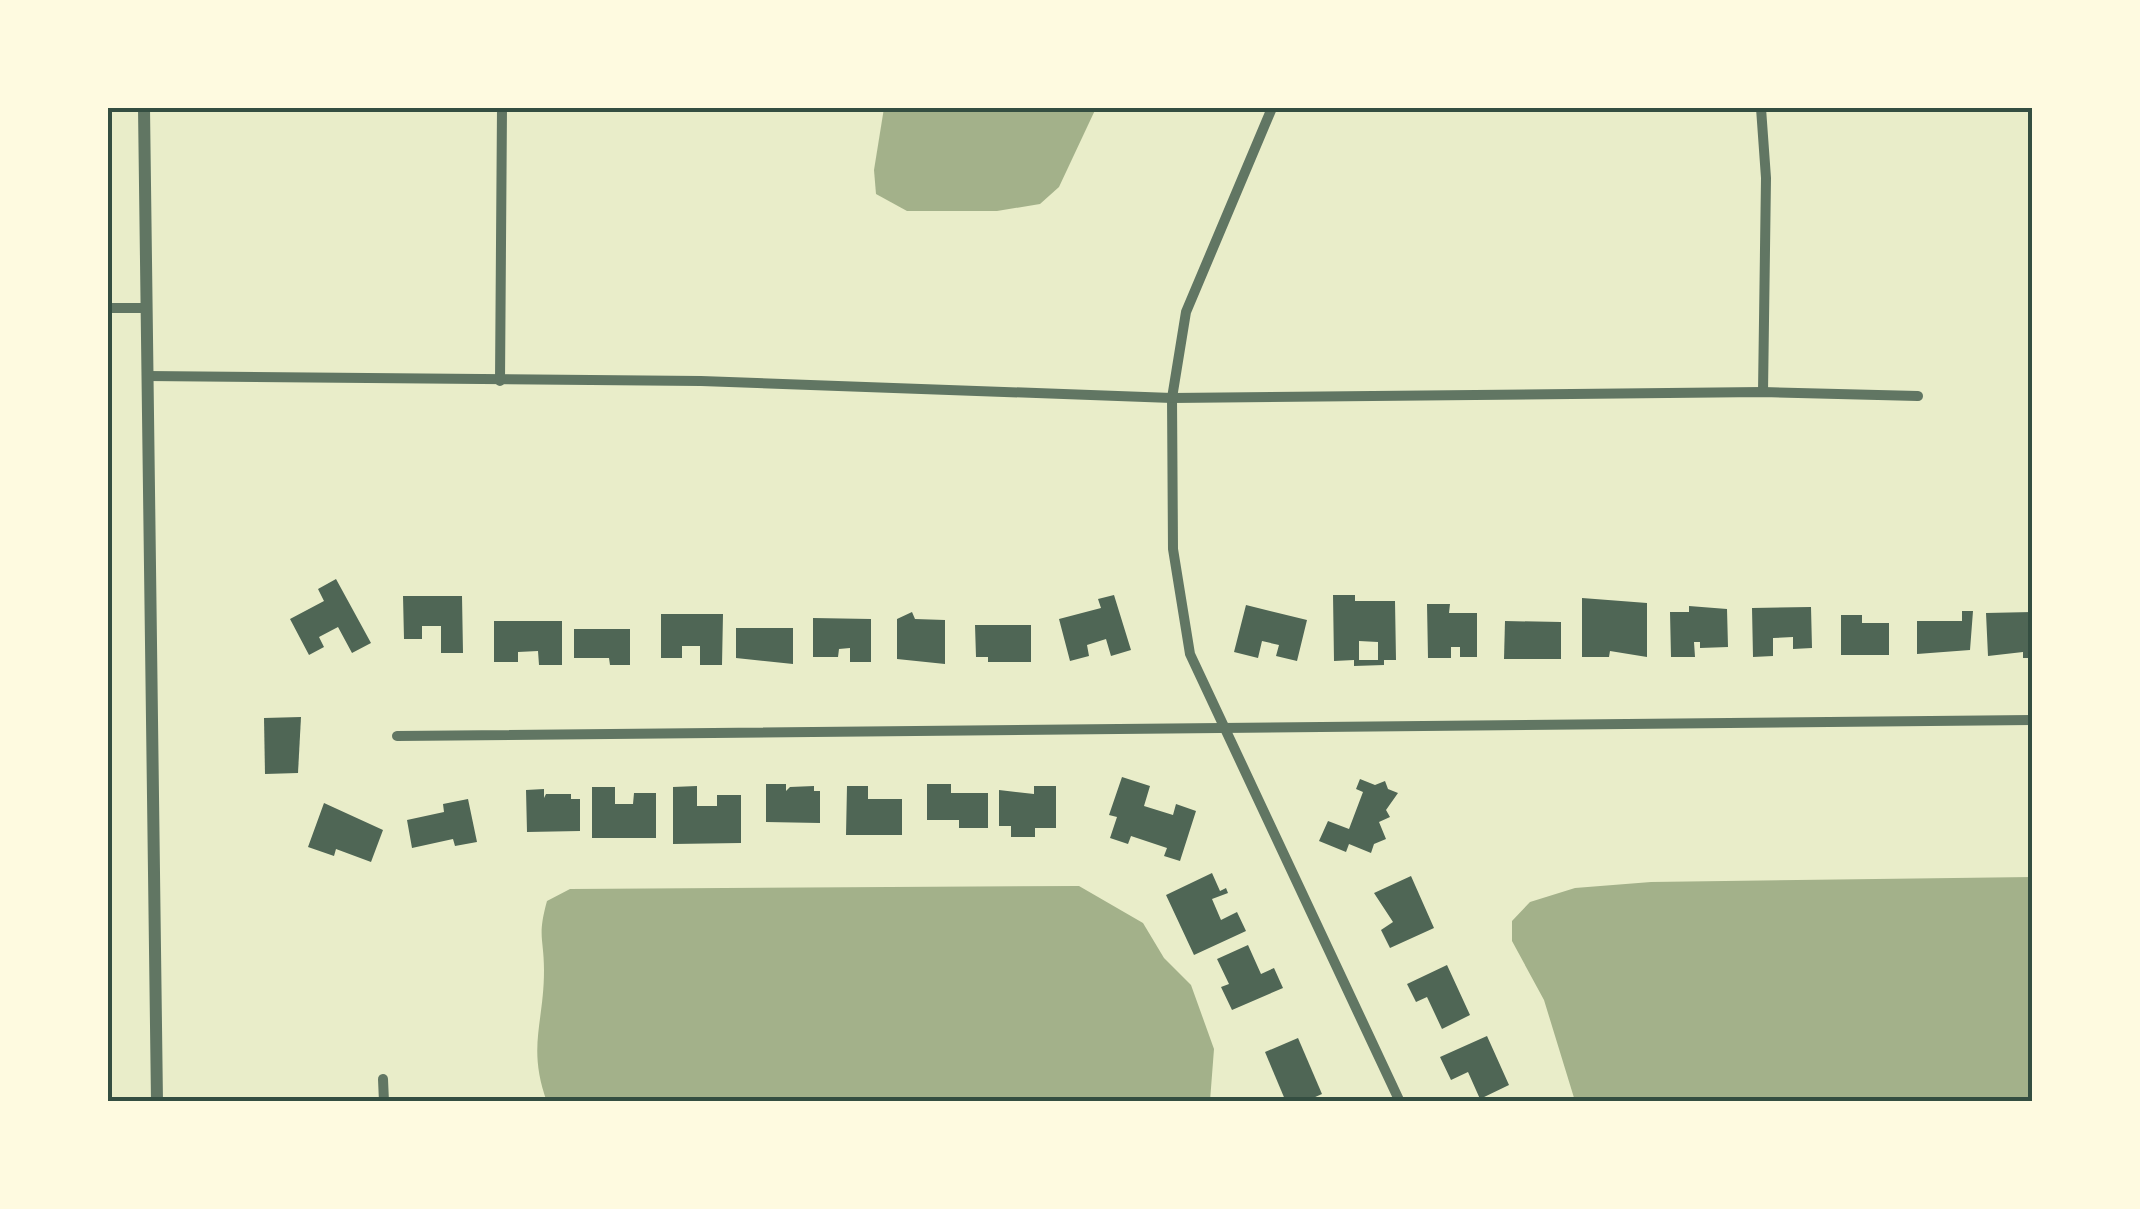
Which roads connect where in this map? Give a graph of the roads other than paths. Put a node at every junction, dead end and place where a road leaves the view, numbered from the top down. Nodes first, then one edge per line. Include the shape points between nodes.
1 (144, 108) edge
2 (502, 108) edge
3 (1272, 108) edge
4 (1761, 108) edge
5 (108, 308) edge
6 (147, 308) junction
7 (148, 376) junction
8 (500, 381) junction
9 (1764, 392) junction
10 (1918, 396) dead end
11 (1172, 398) junction
12 (2032, 720) edge
13 (1224, 728) junction
14 (397, 736) dead end
15 (383, 1079) dead end
16 (158, 1102) edge
17 (384, 1102) edge
18 (1400, 1102) edge

1 - 6 street
2 - 8 street
3 - 11 street via 1186,312
4 - 9 street
5 - 6 street
6 - 7 street
7 - 8 street
7 - 16 street
8 - 11 street via 701,381
9 - 10 street
9 - 11 street
11 - 13 street via 1173,549 1184,632
12 - 13 street
13 - 14 street
13 - 18 street
15 - 17 street

